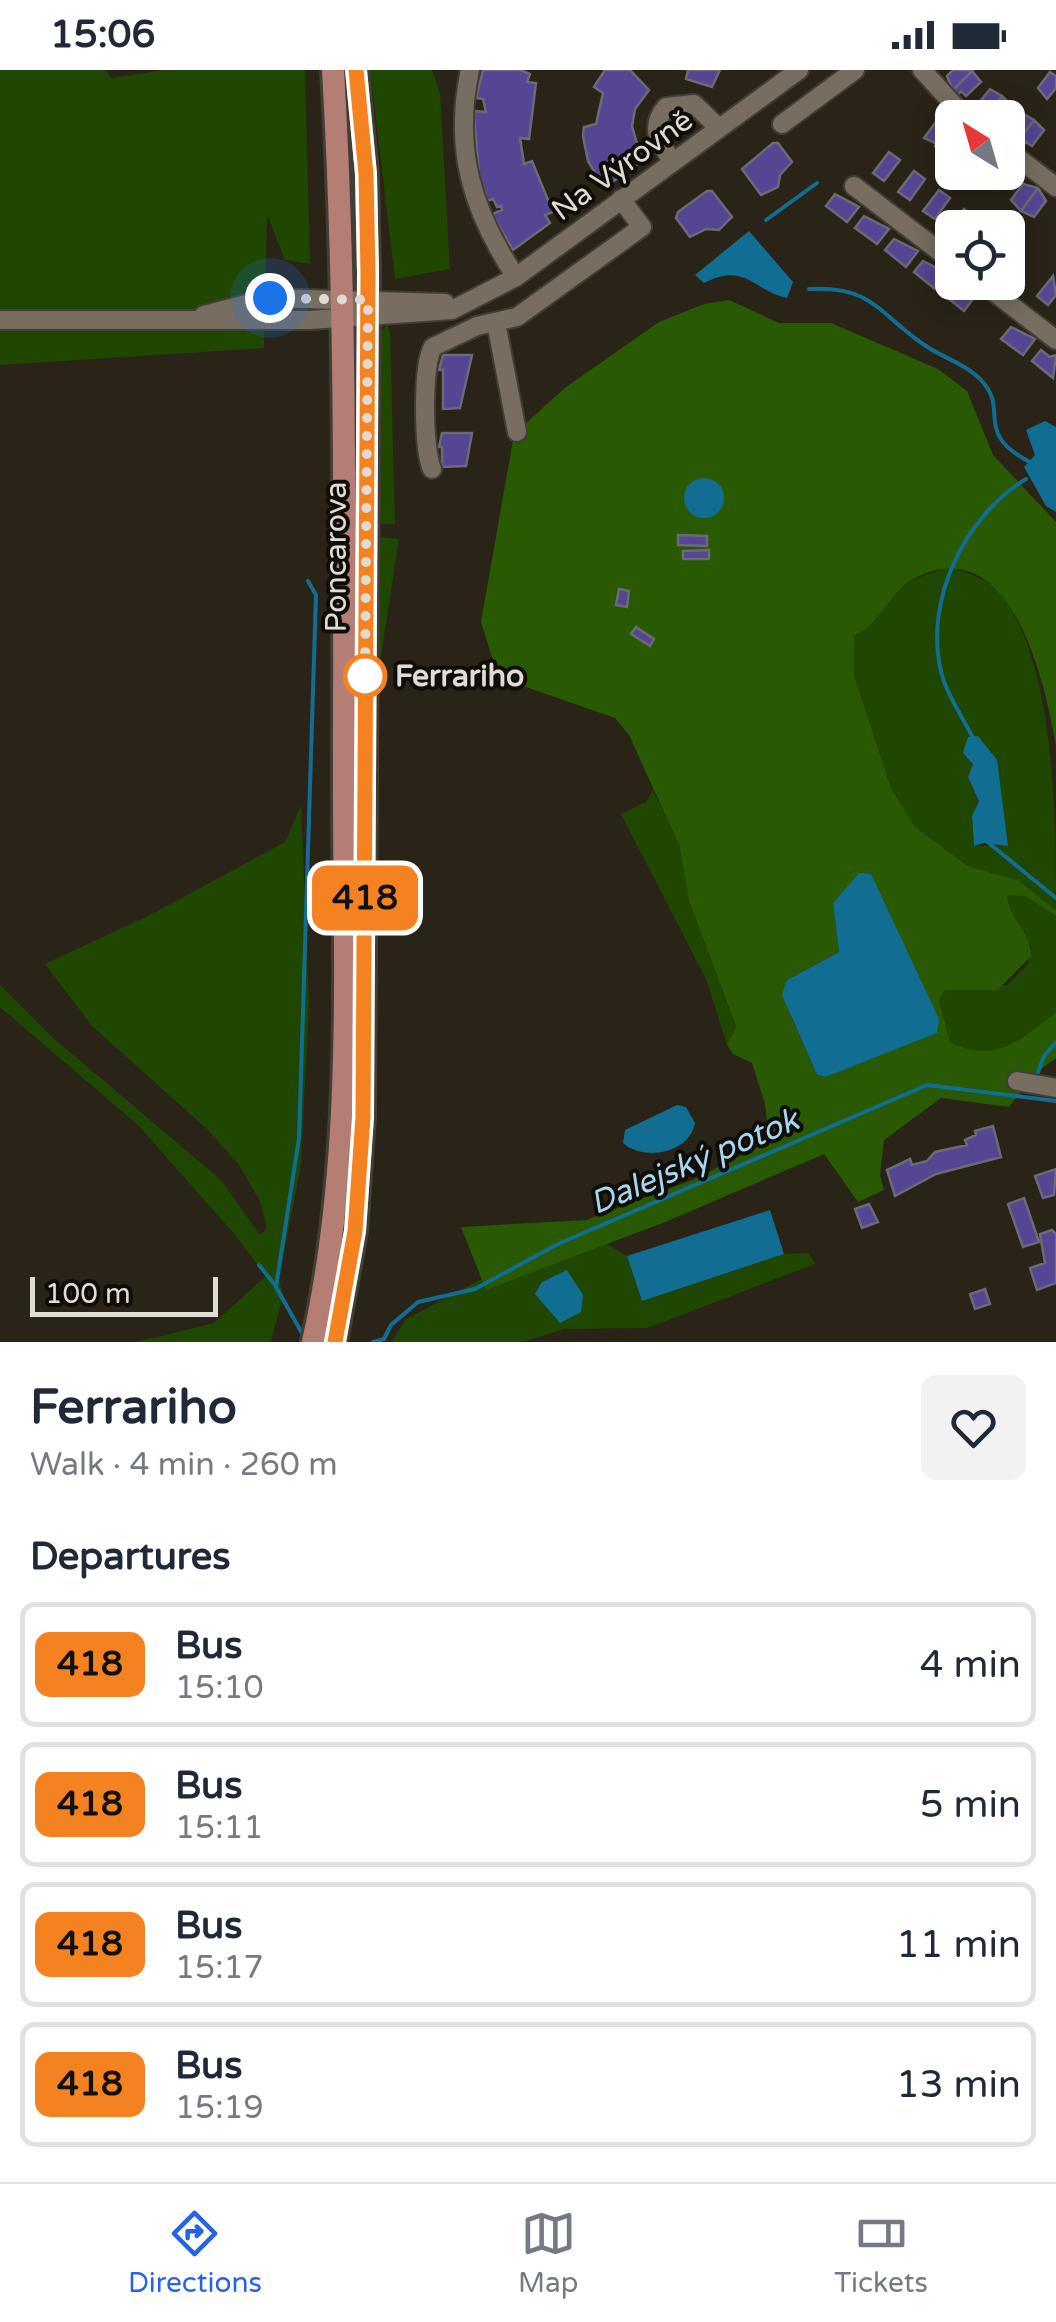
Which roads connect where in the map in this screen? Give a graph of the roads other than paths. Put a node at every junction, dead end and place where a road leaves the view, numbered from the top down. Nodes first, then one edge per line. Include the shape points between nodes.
1 (333, 70) edge
2 (356, 70) edge
3 (470, 70) edge
4 (798, 70) edge
5 (855, 70) edge
6 (922, 70) edge
7 (945, 100) edge
8 (782, 124) dead end
9 (719, 128) junction
10 (674, 162) junction
11 (1025, 163) edge
12 (854, 186) dead end
13 (1056, 186) edge
14 (621, 200) junction
15 (935, 248) edge
16 (516, 277) junction
17 (1004, 300) edge
18 (342, 309) junction
19 (368, 309) junction
20 (0, 320) edge
21 (498, 332) dead end
22 (1056, 340) edge
23 (518, 432) dead end
24 (432, 469) dead end
25 (355, 531) junction
26 (1017, 1081) dead end
27 (1056, 1088) edge
28 (334, 1295) junction
29 (314, 1342) edge
30 (334, 1342) edge

1 - 18 main road, Poncarova
2 - 19 main road, Poncarova
3 - 16 street via 462,140 468,181 481,219
4 - 9 street, Na Výrovně
5 - 8 street
6 - 7 street
9 - 10 street, Na Výrovně
9 - 10 street via 694,104 666,107 656,132
10 - 14 street, Na Výrovně
11 - 13 street
12 - 15 street
14 - 16 street, Na Výrovně
14 - 24 street via 642,227 518,317 477,326 433,347 427,361 426,448
16 - 19 street, Na Výrovně via 476,300
17 - 22 street
18 - 19 street
18 - 20 street via 190,320
18 - 25 main road, Poncarova
19 - 25 main road, Poncarova
21 - 23 street
25 - 28 main road, Poncarova via 364,1099 357,1211
26 - 27 street
28 - 29 main road, Poncarova
28 - 30 main road, Poncarova

